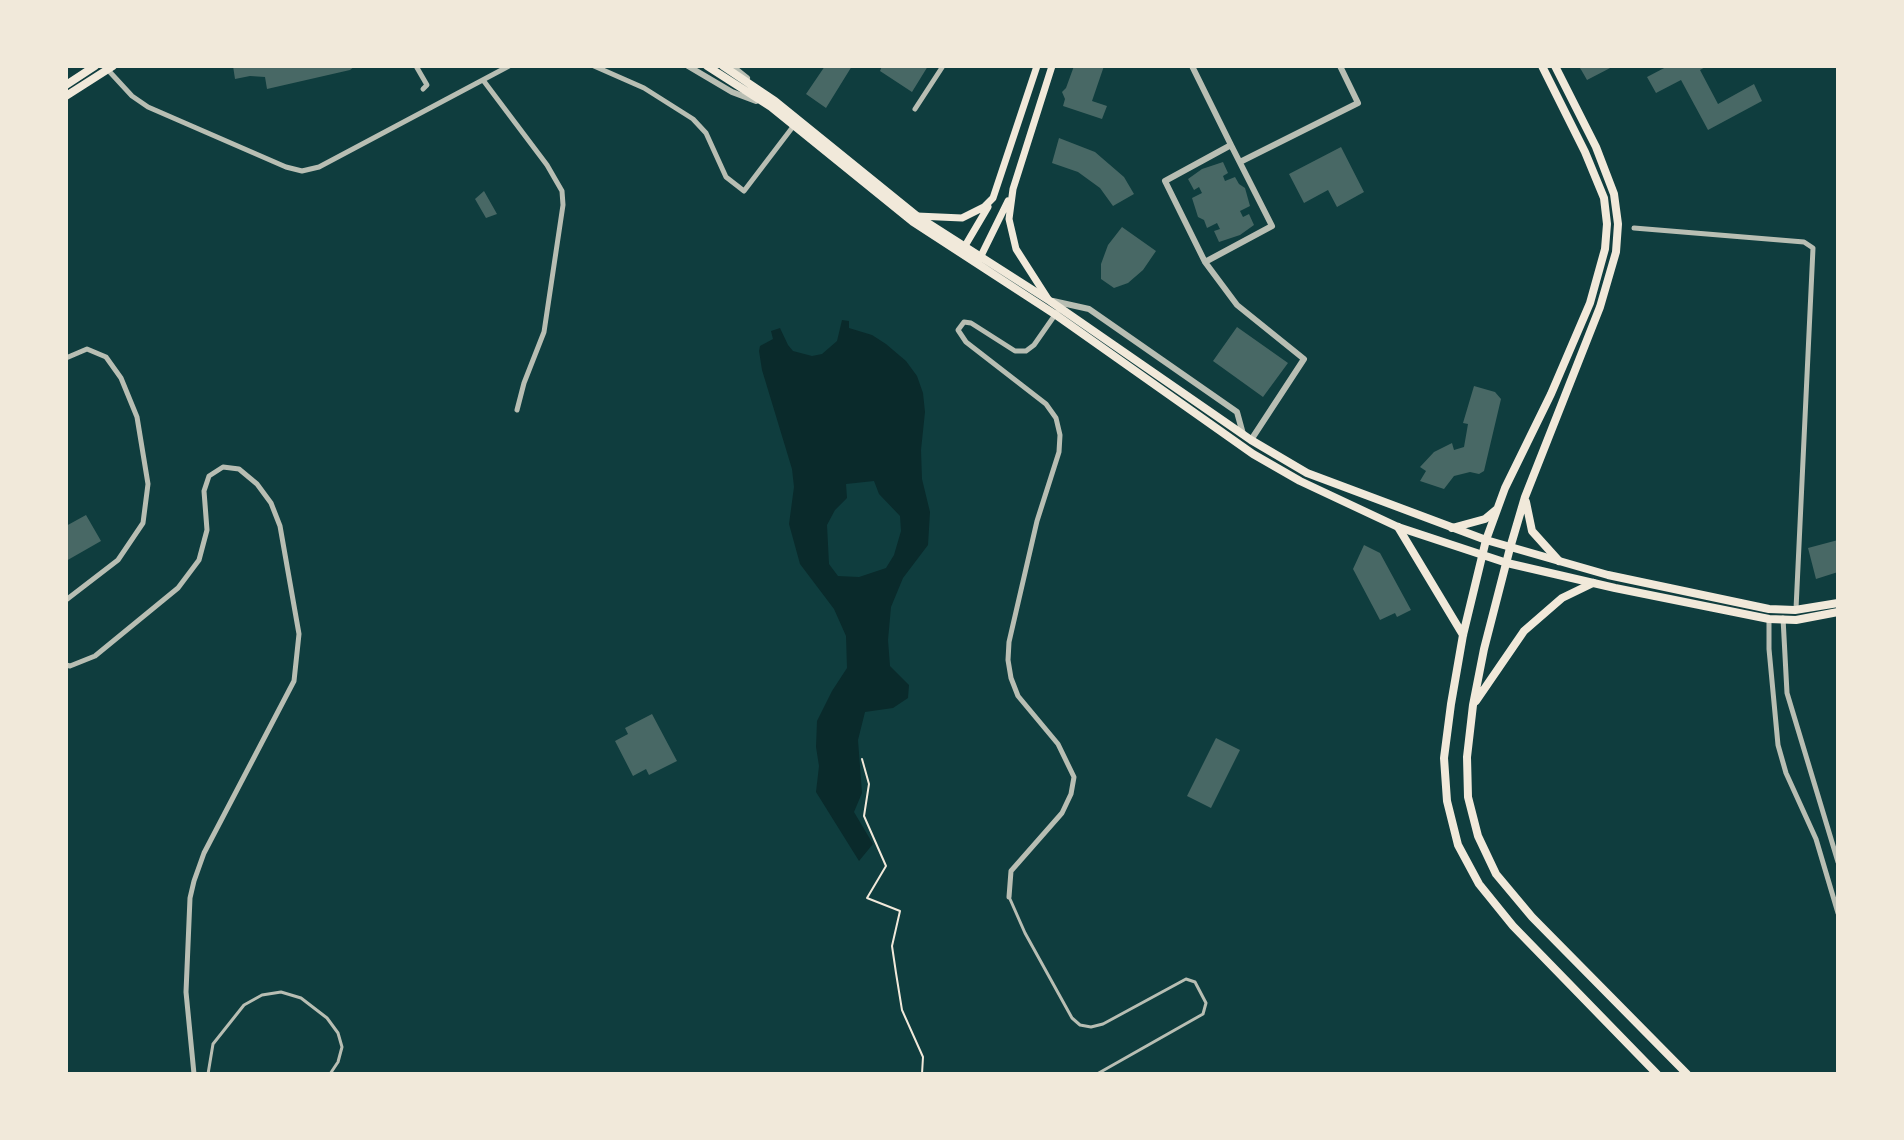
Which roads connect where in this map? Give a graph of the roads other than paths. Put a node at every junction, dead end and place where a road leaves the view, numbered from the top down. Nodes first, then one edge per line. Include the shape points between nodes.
1 (95, 66) edge
2 (416, 66) edge
3 (509, 66) edge
4 (594, 66) edge
5 (688, 66) edge
6 (707, 66) edge
7 (723, 66) edge
8 (732, 66) edge
9 (943, 66) edge
10 (1037, 66) edge
11 (1052, 66) edge
12 (1192, 66) edge
13 (1340, 66) edge
14 (1542, 66) edge
15 (1555, 66) edge
16 (110, 68) edge
17 (483, 80) junction
18 (66, 85) edge
19 (423, 89) dead end
20 (66, 96) edge
21 (773, 104) junction
22 (915, 109) dead end
23 (795, 123) junction
24 (1231, 145) junction
25 (1240, 162) junction
26 (1013, 189) junction
27 (993, 198) junction
28 (917, 216) junction
29 (1634, 228) dead end
30 (963, 250) junction
31 (979, 260) junction
32 (1205, 262) junction
33 (1050, 301) junction
34 (1057, 311) junction
35 (66, 358) edge
36 (517, 410) dead end
37 (1247, 437) junction
38 (1525, 497) junction
39 (1497, 509) junction
40 (1398, 527) junction
41 (1452, 528) junction
42 (1486, 540) junction
43 (1510, 548) junction
44 (1484, 556) junction
45 (1560, 562) junction
46 (1507, 563) junction
47 (1593, 583) junction
48 (66, 600) edge
49 (1838, 603) edge
50 (1795, 610) junction
51 (1838, 612) edge
52 (1769, 614) junction
53 (1782, 615) junction
54 (1463, 635) junction
55 (66, 665) edge
56 (1473, 705) junction
57 (1838, 862) edge
58 (1009, 897) joint
59 (1838, 913) edge
60 (194, 1074) edge
61 (208, 1074) edge
62 (330, 1074) edge
63 (1097, 1074) edge
64 (1657, 1074) edge
65 (1687, 1074) edge

1 - 18 main road
2 - 19 street via 427,85
3 - 17 street
4 - 23 street via 644,88 693,119 706,133 726,177 744,191
5 - 21 street via 732,92
6 - 21 main road
7 - 21 main road
8 - 21 street
9 - 22 street
10 - 27 main road
11 - 26 main road
12 - 24 street
13 - 25 street via 1358,103
14 - 39 main road via 1604,198 1605,249 1590,303
15 - 38 main road via 1596,147 1614,194 1618,224 1600,307
16 - 17 street via 148,107 302,171 319,167
16 - 20 main road
17 - 36 street via 562,191 544,332
21 - 23 main road
23 - 28 main road
23 - 30 main road via 913,222
24 - 25 street
24 - 32 street via 1165,181
25 - 32 street via 1272,226
26 - 31 main road
26 - 33 main road via 1011,234
27 - 28 main road via 962,218
27 - 30 main road
28 - 30 main road
29 - 50 street via 1804,242 1813,248
30 - 31 main road
31 - 33 main road
31 - 34 main road
32 - 37 street via 1237,305 1304,359
33 - 34 main road
33 - 37 street via 1089,309 1237,412
34 - 37 main road
34 - 40 main road via 1253,454
34 - 58 street via 1026,351 1015,351 971,323 964,322 958,330 966,342 1046,404 1060,435 1008,660 1018,696 1058,744 1074,777 1062,813 1011,871
35 - 48 street via 87,349 106,357 121,378 137,417 148,484 143,523 118,560
37 - 41 main road via 1307,473
38 - 43 main road
38 - 45 main road via 1532,531
39 - 41 main road via 1485,519
39 - 42 main road
40 - 44 main road
40 - 54 main road
41 - 42 main road
42 - 43 main road
42 - 44 main road
43 - 45 main road
43 - 46 main road
44 - 46 main road
44 - 54 main road
45 - 52 main road
46 - 47 main road
46 - 56 main road
47 - 52 main road
47 - 56 main road via 1562,598 1524,631
49 - 50 main road
50 - 53 main road
51 - 53 main road
52 - 53 main road
52 - 59 street via 1778,745 1816,839
53 - 57 street via 1787,693
54 - 64 main road via 1444,758 1458,845 1479,884 1513,926
55 - 60 street via 95,656 178,588 199,560 207,530 204,491 209,476 223,467 239,469 257,484 280,526 299,634 294,681 194,881 186,992
56 - 65 main road via 1468,797 1496,874
58 - 63 lane via 1031,945 1080,1025 1103,1024 1186,979 1195,982 1206,1003 1203,1014
61 - 62 lane via 213,1044 244,1005 281,992 301,998 338,1033 342,1047

